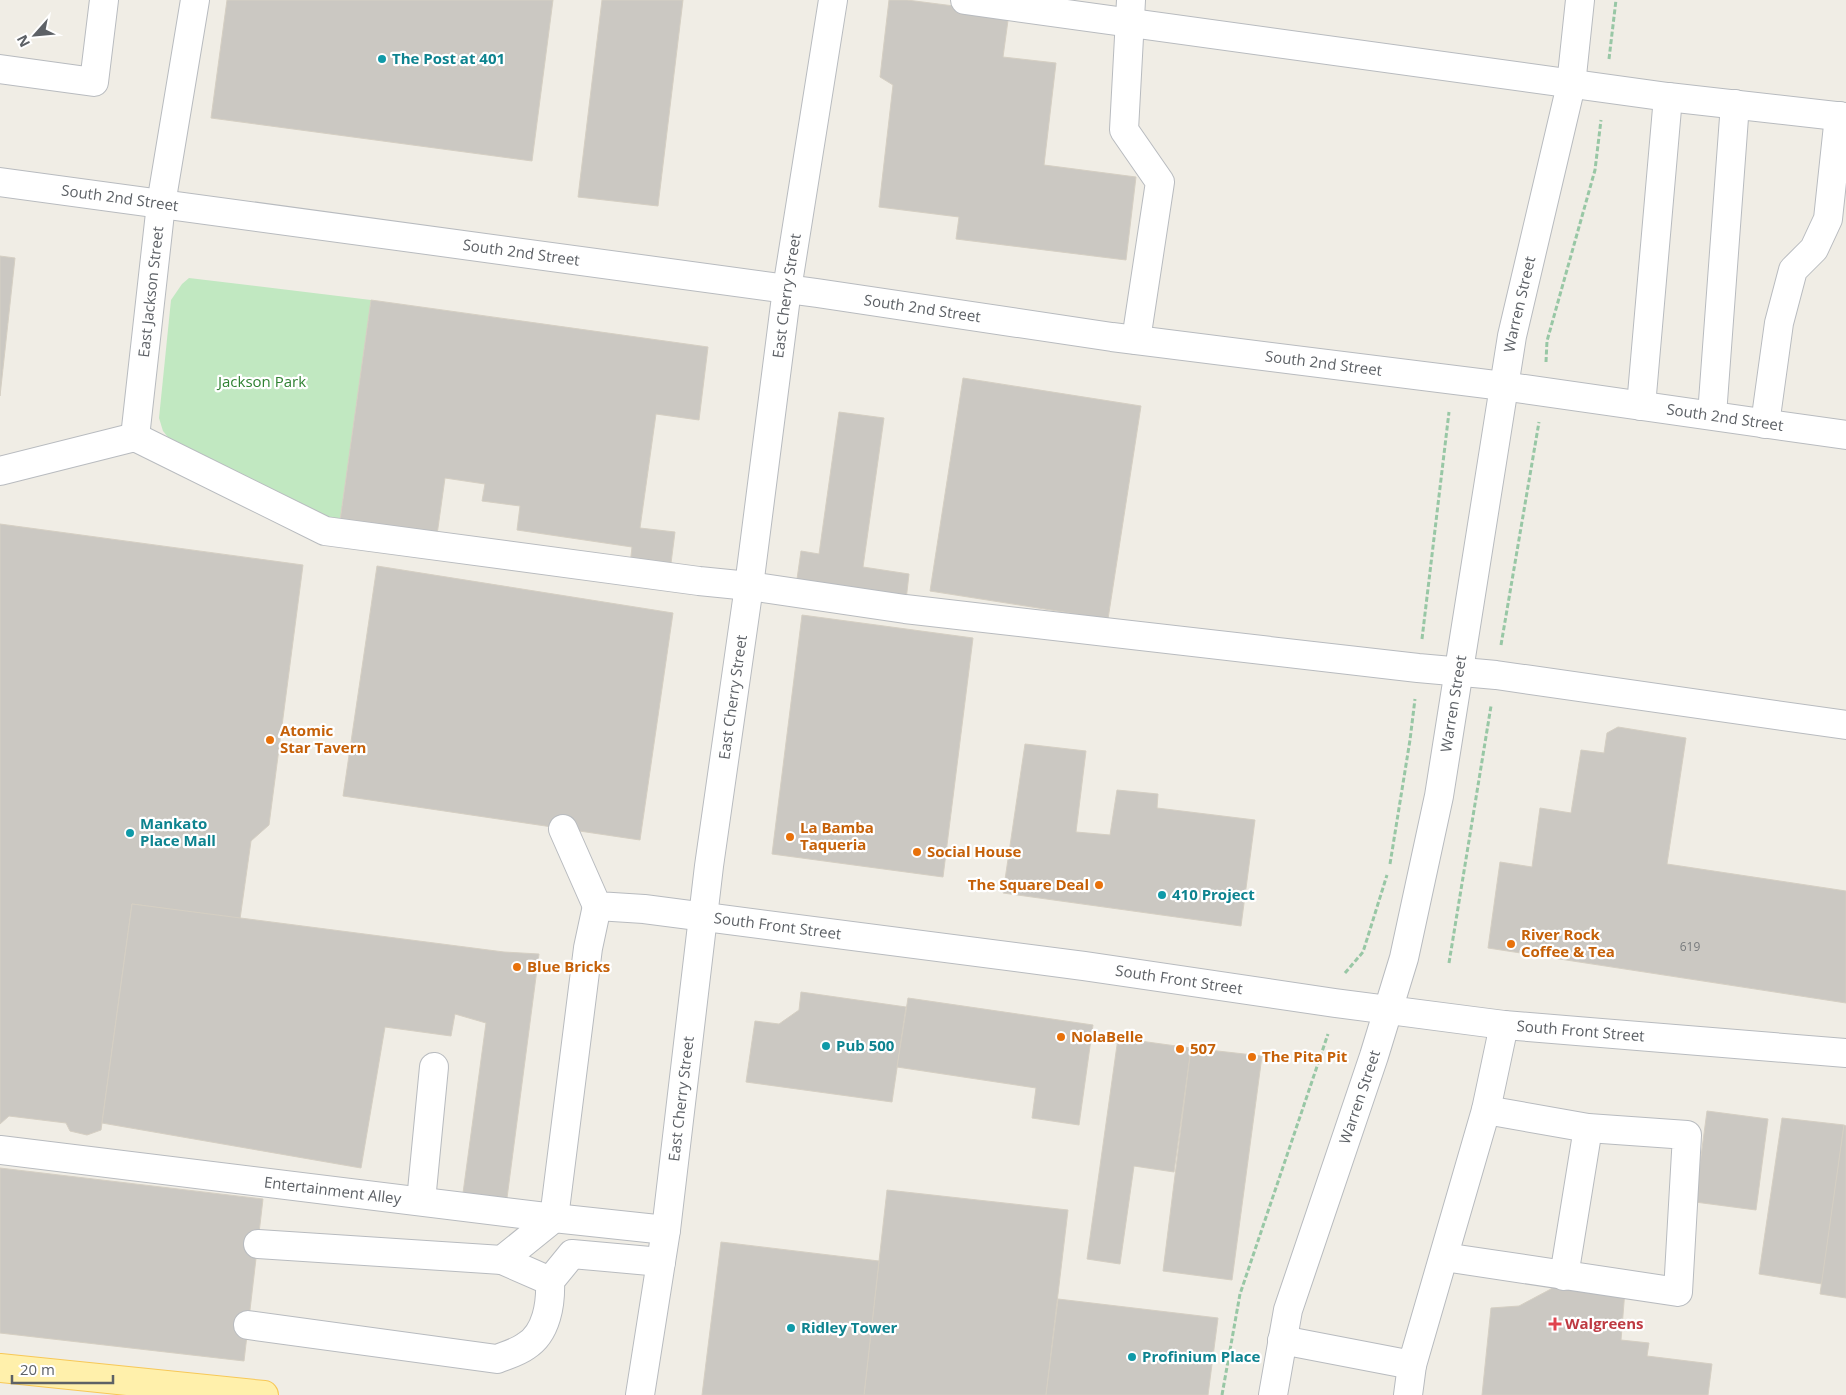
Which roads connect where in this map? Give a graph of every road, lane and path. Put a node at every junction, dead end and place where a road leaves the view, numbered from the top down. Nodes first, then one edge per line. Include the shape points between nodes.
1 (104, 0) edge
2 (195, 0) edge
3 (833, 0) edge
4 (966, 0) edge
5 (1580, 0) edge
6 (1616, 0) edge
7 (1130, 11) edge
8 (0, 69) edge
9 (1571, 84) junction
10 (1605, 88) junction
11 (1668, 97) junction
12 (1735, 104) junction
13 (1842, 117) edge
14 (0, 182) edge
15 (161, 204) junction
16 (1837, 219) edge
17 (787, 289) junction
18 (1136, 340) junction
19 (1454, 380) junction
20 (1503, 386) junction
21 (1544, 392) junction
22 (1641, 406) junction
23 (1712, 415) junction
24 (1765, 424) junction
25 (1846, 435) edge
26 (136, 437) junction
27 (0, 471) edge
28 (749, 586) junction
29 (1418, 668) junction
30 (1458, 671) junction
31 (1496, 675) junction
32 (1846, 725) edge
33 (564, 829) dead end
34 (597, 906) junction
35 (704, 917) junction
36 (1449, 963) dead end
37 (1335, 1003) junction
38 (1388, 1010) junction
39 (1504, 1025) junction
40 (1846, 1053) edge
41 (434, 1067) dead end
42 (1486, 1110) junction
43 (1588, 1128) junction
44 (0, 1150) edge
45 (421, 1201) junction
46 (554, 1218) junction
47 (666, 1230) junction
48 (258, 1244) dead end
49 (1444, 1257) junction
50 (502, 1260) junction
51 (661, 1262) junction
52 (1564, 1276) junction
53 (550, 1281) junction
54 (248, 1325) dead end
55 (1282, 1340) junction
56 (0, 1368) edge
57 (1414, 1386) edge
58 (264, 1395) edge
59 (640, 1395) edge
60 (1222, 1395) edge
61 (1273, 1395) edge

1 - 8 street via 94,82
2 - 15 street, East Jackson Street
3 - 17 street, East Cherry Street
4 - 7 street
5 - 9 street, Warren Street
6 - 10 path
7 - 9 street
7 - 18 street via 1124,130 1160,182
9 - 10 street
9 - 20 street, Warren Street
10 - 11 street
10 - 21 path via 1595,170 1547,341
11 - 12 street
11 - 22 street
12 - 13 street
12 - 23 street
13 - 16 street
14 - 15 street, South 2nd Street
15 - 17 street, South 2nd Street
15 - 26 street, East Jackson Street
16 - 24 street via 1793,270 1779,323
17 - 18 street, South 2nd Street
17 - 28 street, East Cherry Street
18 - 19 street, South 2nd Street
19 - 20 street, South 2nd Street
19 - 29 path
20 - 21 street, South 2nd Street
20 - 30 street, Warren Street
21 - 22 street, South 2nd Street
21 - 31 path
22 - 23 street, South 2nd Street
23 - 24 street, South 2nd Street
24 - 25 street, South 2nd Street
26 - 27 street
26 - 28 street via 325,531
28 - 29 street via 905,609
28 - 35 street, East Cherry Street
29 - 30 street
29 - 37 path via 1410,740 1388,872 1363,952 1342,977
30 - 31 street
30 - 38 street, Warren Street via 1438,796 1404,958
31 - 32 street
31 - 36 path
33 - 34 street
34 - 35 street, South Front Street
34 - 46 street via 588,948
35 - 37 street, South Front Street via 1084,966
35 - 47 street, East Cherry Street
37 - 38 street, South Front Street
37 - 60 path via 1325,1048 1240,1294
38 - 39 street, South Front Street
38 - 55 street, Warren Street via 1294,1292
39 - 40 street, South Front Street
39 - 42 street
41 - 45 street
42 - 43 street
42 - 49 street
43 - 52 street
43 - 52 street via 1687,1135 1678,1292
44 - 45 street, Entertainment Alley
45 - 46 street, Entertainment Alley
46 - 47 street, Entertainment Alley
46 - 50 street
47 - 51 street, East Cherry Street
48 - 50 street
49 - 52 street
49 - 57 street
50 - 53 street
51 - 53 street via 572,1254
51 - 59 street, East Cherry Street
53 - 54 street via 551,1300 543,1327 528,1346 497,1359
55 - 57 street
55 - 61 street, Warren Street
56 - 58 main road

